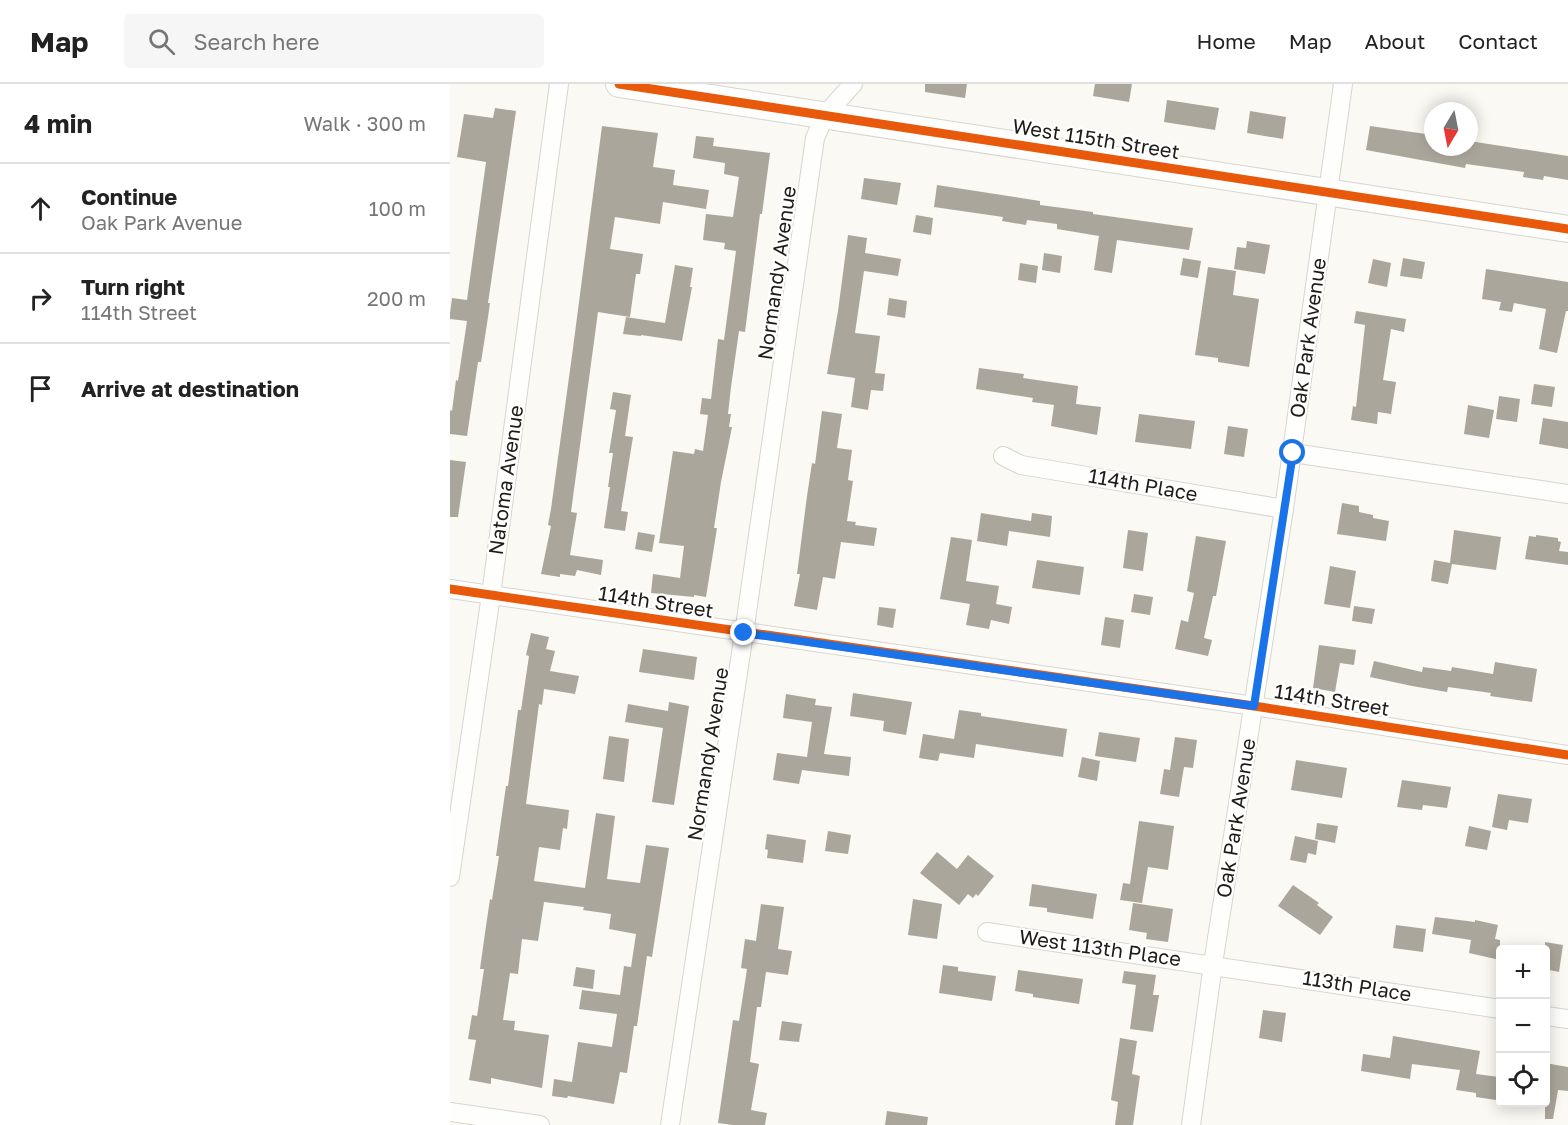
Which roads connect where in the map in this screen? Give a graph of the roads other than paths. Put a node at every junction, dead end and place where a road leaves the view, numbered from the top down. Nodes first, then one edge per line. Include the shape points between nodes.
1 (559, 84) edge
2 (619, 84) edge
3 (853, 84) edge
4 (1343, 84) edge
5 (825, 115) junction
6 (1327, 192) junction
7 (1568, 229) edge
8 (1293, 453) junction
9 (1003, 456) dead end
10 (1568, 494) edge
11 (1284, 509) junction
12 (450, 589) edge
13 (491, 595) junction
14 (744, 633) junction
15 (1254, 706) junction
16 (1568, 755) edge
17 (450, 876) edge
18 (987, 932) dead end
19 (1213, 964) junction
20 (1496, 1008) edge
21 (1550, 1017) edge
22 (1568, 1019) edge
23 (450, 1112) edge
24 (540, 1125) edge
25 (670, 1125) edge
26 (1191, 1125) edge

1 - 13 street, Natoma Avenue
2 - 5 street, West 115th Street
3 - 5 street, Normandy Avenue
4 - 6 street, Oak Park Avenue
5 - 6 street, West 115th Street
5 - 14 street, Normandy Avenue via 814,138
6 - 7 street, West 115th Street
6 - 8 street, Oak Park Avenue
8 - 10 street
8 - 11 street, Oak Park Avenue
9 - 11 street, 114th Place via 1021,465
11 - 15 street, Oak Park Avenue
12 - 13 street, 114th Street
13 - 14 street, 114th Street
13 - 17 street, Natoma Avenue
14 - 15 street, 114th Street
14 - 25 street, Normandy Avenue
15 - 16 street, 114th Street
15 - 19 street, Oak Park Avenue
18 - 19 street, West 113th Place
19 - 20 street, 113th Place
19 - 26 street, Oak Park Avenue
21 - 22 street
23 - 24 street

